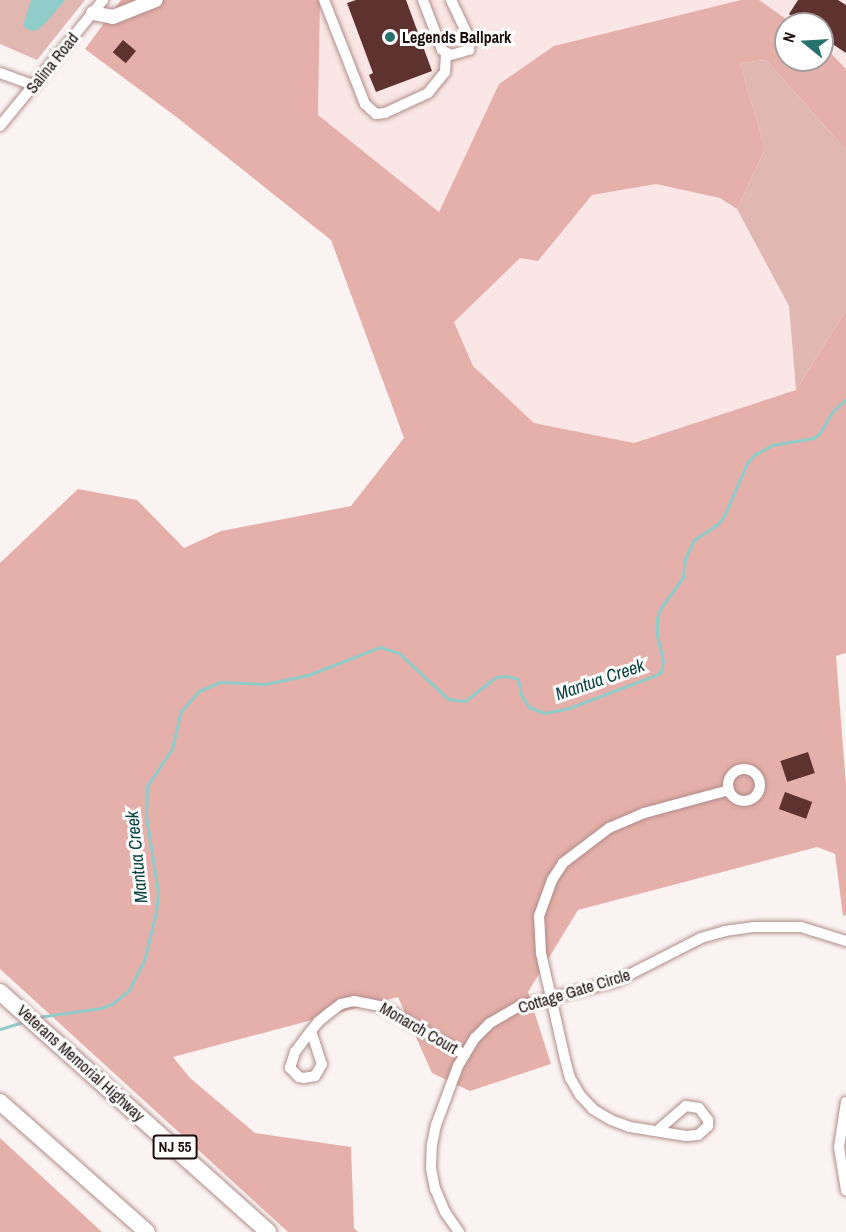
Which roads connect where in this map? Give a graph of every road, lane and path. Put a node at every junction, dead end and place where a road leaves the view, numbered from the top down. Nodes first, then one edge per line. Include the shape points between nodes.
1 (103, 0) edge
2 (156, 0) edge
3 (324, 0) edge
4 (423, 0) edge
5 (451, 0) edge
6 (93, 13) junction
7 (446, 54) junction
8 (0, 73) edge
9 (35, 86) junction
10 (0, 126) edge
11 (729, 790) dead end
12 (846, 941) edge
13 (0, 992) edge
14 (551, 997) junction
15 (311, 1031) dead end
16 (465, 1055) junction
17 (0, 1102) edge
18 (846, 1102) edge
19 (657, 1131) dead end
20 (844, 1170) edge
21 (846, 1190) edge
22 (147, 1232) edge
23 (268, 1232) edge
24 (459, 1232) edge

1 - 6 street, Salina Road
2 - 6 main road via 113,17
3 - 7 street via 365,104 376,114 428,93 445,72
4 - 7 street
5 - 7 street via 470,46 461,54
6 - 9 street, Salina Road
8 - 9 street
9 - 10 street, Salina Road
11 - 14 street via 644,813 609,828 563,862 539,916 541,953
12 - 14 street, Cottage Gate Circle via 801,927 725,931 701,938 617,981
13 - 23 highway, Veterans Memorial Highway / NJ 55
14 - 16 street, Cottage Gate Circle via 519,1006 490,1023
14 - 19 street via 570,1078 580,1095 611,1120
15 - 16 street, Monarch Court via 341,1004 364,1001 384,1007
16 - 24 street, Cottage Gate Circle via 436,1125 431,1168 445,1212
17 - 22 highway
18 - 20 street via 839,1147
20 - 21 street

